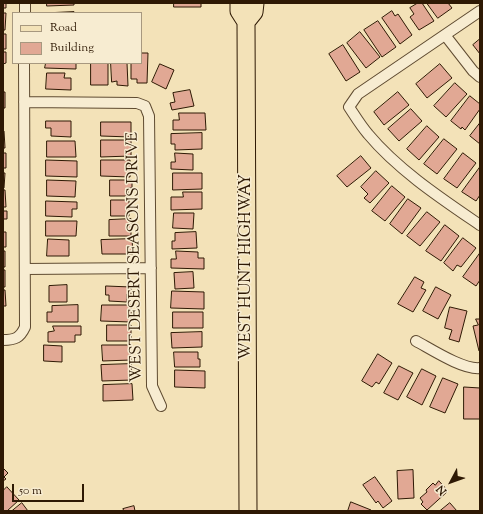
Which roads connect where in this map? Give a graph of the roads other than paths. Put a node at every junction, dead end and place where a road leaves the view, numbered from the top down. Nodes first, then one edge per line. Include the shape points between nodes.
1 (239, 3) edge
2 (254, 3) edge
3 (480, 11) edge
4 (246, 22) junction
5 (445, 35) junction
6 (24, 64) edge
7 (480, 77) edge
8 (24, 102) junction
9 (480, 225) edge
10 (151, 268) junction
11 (25, 269) junction
12 (3, 340) edge
13 (416, 341) dead end
14 (480, 368) edge
15 (161, 406) dead end
16 (248, 511) edge

1 - 4 main road, WEST HUNT HIGHWAY via 239,11
2 - 4 main road, WEST HUNT HIGHWAY via 254,12
3 - 5 street
4 - 16 main road, WEST HUNT HIGHWAY
5 - 7 street
5 - 9 street via 358,94 349,107 368,134 393,160
6 - 8 street
8 - 10 street, WEST DESERT SEASONS DRIVE via 137,103 145,106 149,116
8 - 11 street
10 - 11 street
10 - 15 street, WEST DESERT SEASONS DRIVE via 152,386
11 - 12 street via 25,327 22,335 11,340
13 - 14 street via 462,366

